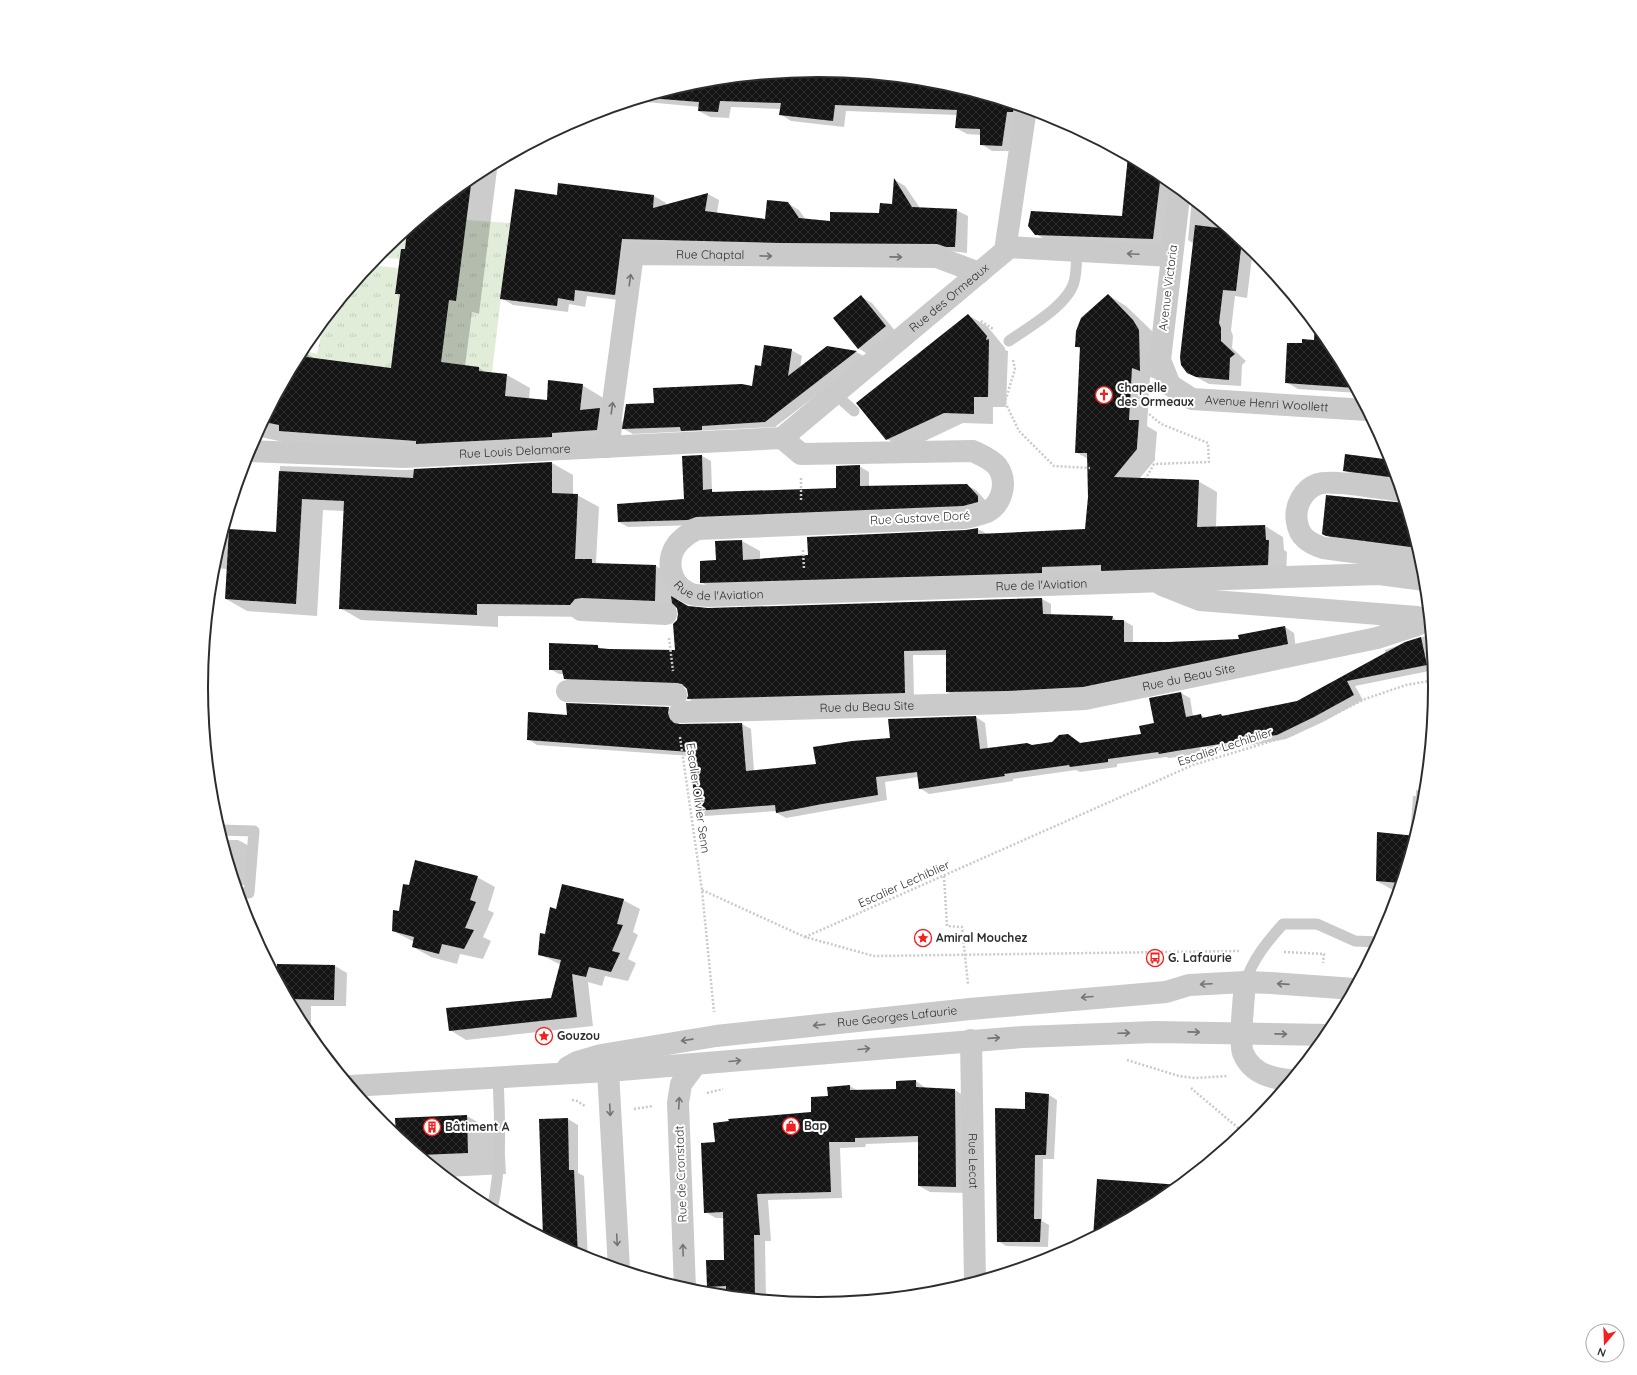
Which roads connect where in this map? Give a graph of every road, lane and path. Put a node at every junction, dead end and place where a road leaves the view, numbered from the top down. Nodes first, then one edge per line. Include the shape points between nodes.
1 (1025, 113) edge
2 (1179, 195) edge
3 (1006, 247) junction
4 (1077, 251) junction
5 (1172, 256) junction
6 (979, 273) junction
7 (981, 321) dead end
8 (1009, 341) junction
9 (1170, 385) joint
10 (1143, 386) dead end
11 (835, 394) junction
12 (1362, 410) edge
13 (854, 411) dead end
14 (782, 438) junction
15 (607, 447) junction
16 (255, 451) edge
17 (1090, 468) dead end
18 (1146, 478) dead end
19 (1397, 491) edge
20 (1415, 560) edge
21 (670, 568) joint
22 (1419, 579) edge
23 (1153, 582) junction
24 (581, 610) dead end
25 (666, 614) joint
26 (1429, 681) edge
27 (567, 691) dead end
28 (678, 703) junction
29 (225, 830) edge
30 (944, 876) junction
31 (702, 890) junction
32 (243, 893) edge
33 (805, 937) junction
34 (1373, 942) edge
35 (1260, 950) junction
36 (966, 955) junction
37 (1245, 982) junction
38 (1349, 989) edge
39 (970, 1008) junction
40 (1242, 1033) junction
41 (1320, 1035) edge
42 (716, 1036) junction
43 (971, 1040) junction
44 (659, 1044) junction
45 (696, 1064) junction
46 (608, 1071) junction
47 (553, 1074) junction
48 (498, 1077) junction
49 (1286, 1080) edge
50 (356, 1086) edge
51 (1191, 1088) dead end
52 (1239, 1129) edge
53 (494, 1204) edge
54 (619, 1265) edge
55 (975, 1277) edge
56 (685, 1283) edge

1 - 3 street
2 - 5 street, Avenue Victoria
3 - 4 street
3 - 6 street, Rue des Ormeaux via 1005,251
5 -> 4 street
4 - 8 lane via 1074,282 1069,294 1059,305
5 - 9 street, Avenue Victoria via 1160,360
6 - 11 street, Rue des Ormeaux
15 -> 6 street, Rue Chaptal via 633,254 937,257
7 - 8 path
8 - 17 path via 1015,369 1005,402 1019,431 1054,466
9 - 12 street, Avenue Henri Woollett via 1192,399
10 - 18 path via 1143,409 1161,424 1208,443 1209,462 1154,464
11 - 13 lane
11 - 14 street, Rue des Ormeaux
14 - 15 street, Rue Louis Delamare
14 - 21 street, Rue Gustave Doré via 801,454 973,451 997,467 1003,491 999,502 987,512 965,518 698,529 679,542 673,551
15 - 16 street, Rue Louis Delamare via 404,457
19 - 20 street via 1333,483 1318,484 1305,493 1298,504 1298,529 1311,544 1323,548
21 - 23 street, Rue de l'Aviation via 672,576 682,589 690,594 708,596
22 - 23 street, Rue de l'Aviation via 1380,574
23 - 28 street, Rue du Beau Site via 1200,600 1417,617 1418,625 1377,638 1085,699 1007,703
24 - 25 street
25 - 28 path, Escalier Olivier Senn
26 - 30 path, Escalier Lechiblier via 1406,685 1365,699 1292,734 1193,765
27 - 28 street
28 - 31 path, Escalier Olivier Senn via 679,729
29 - 32 lane via 254,831 250,893
30 - 33 path, Escalier Lechiblier
30 - 36 path via 947,926 962,927
31 - 33 path
31 - 42 path, Escalier Olivier Senn
33 - 36 path via 874,956
34 - 35 lane via 1355,941 1317,924 1283,924
35 - 36 path
35 - 37 lane
36 - 39 path
38 -> 37 street, Rue Georges Lafaurie
37 -> 39 street, Rue Georges Lafaurie via 1189,985 1166,992
37 - 40 street
39 -> 42 street, Rue Georges Lafaurie
40 -> 41 street
43 -> 40 street via 1155,1032
40 - 49 street via 1243,1053 1255,1070
42 -> 44 street, Rue Georges Lafaurie
45 -> 43 street
43 - 55 street, Rue Lecat
44 - 46 street
44 - 47 street, Rue Georges Lafaurie via 601,1055 577,1062
45 - 46 street
56 -> 45 street, Rue de Cronstadt via 678,1103 681,1084
46 - 47 street
46 -> 54 street
47 - 48 street
48 - 50 street
48 - 53 lane via 500,1152
51 - 52 path

